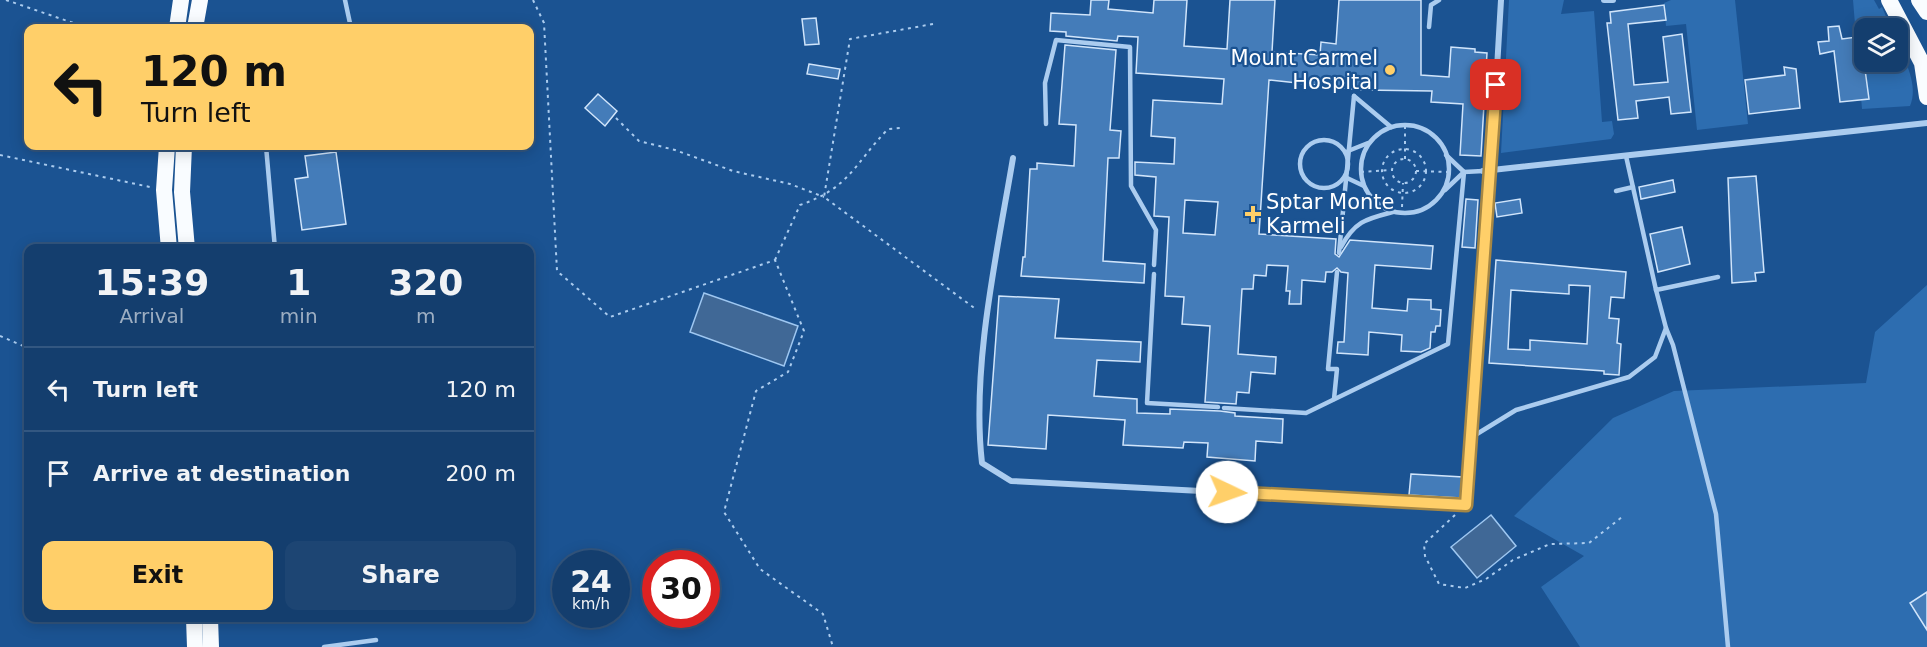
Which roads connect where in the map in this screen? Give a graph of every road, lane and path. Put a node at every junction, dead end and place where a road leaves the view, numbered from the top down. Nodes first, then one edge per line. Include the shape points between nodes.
1 (6, 0) edge
2 (182, 0) edge
3 (200, 0) edge
4 (345, 0) edge
5 (534, 0) edge
6 (1439, 0) edge
7 (1501, 0) edge
8 (1604, 0) edge
9 (1613, 0) edge
10 (1889, 0) edge
11 (1919, 0) edge
12 (1927, 12) edge
13 (76, 24) edge
14 (178, 24) edge
15 (196, 24) edge
16 (350, 24) edge
17 (933, 24) dead end
18 (1429, 27) dead end
19 (1927, 97) edge
20 (616, 118) dead end
21 (1927, 123) edge
22 (1046, 124) dead end
23 (1405, 124) junction
24 (1391, 126) junction
25 (900, 128) dead end
26 (1368, 143) junction
27 (1406, 149) junction
28 (167, 150) edge
29 (184, 150) edge
30 (266, 150) edge
31 (1348, 151) junction
32 (1446, 154) junction
33 (0, 155) edge
34 (1626, 156) junction
35 (1013, 158) dead end
36 (1405, 159) junction
37 (1382, 170) junction
38 (1392, 170) junction
39 (1416, 171) junction
40 (1426, 171) junction
41 (1483, 171) joint
42 (1491, 171) junction
43 (1360, 172) junction
44 (1448, 172) junction
45 (1464, 172) junction
46 (1346, 178) junction
47 (1403, 183) junction
48 (1364, 186) junction
49 (1633, 187) junction
50 (164, 190) junction
51 (1444, 191) junction
52 (1616, 191) dead end
53 (1403, 193) junction
54 (824, 197) junction
55 (1393, 212) junction
56 (1401, 214) junction
57 (169, 244) edge
58 (187, 244) edge
59 (275, 244) edge
60 (775, 260) junction
61 (1154, 265) dead end
62 (1337, 272) dead end
63 (1154, 274) dead end
64 (1718, 277) dead end
65 (1656, 291) junction
66 (987, 317) junction
67 (1666, 328) junction
68 (0, 336) edge
69 (24, 346) edge
70 (1334, 399) junction
71 (1472, 437) junction
72 (1466, 505) junction
73 (1622, 517) dead end
74 (194, 622) edge
75 (210, 622) edge
76 (376, 640) dead end
77 (195, 647) edge
78 (211, 647) edge
79 (324, 647) edge
80 (833, 647) edge
81 (1728, 647) edge

1 - 13 path
2 - 14 highway
3 - 15 highway
4 - 16 lane
5 - 60 path via 544,23 557,271 610,317
6 - 18 lane via 1431,5
7 - 42 street
8 - 9 street
10 - 19 highway via 1922,63
11 - 12 highway
17 - 54 path via 850,39
20 - 54 path via 639,141 733,171 790,183
21 - 34 street
22 - 61 lane via 1044,83 1056,40 1130,47 1131,186 1156,230
23 - 24 lane
23 - 27 path
23 - 32 lane via 1429,132
24 - 26 lane
24 - 31 lane via 1354,96
25 - 54 path via 888,129 849,177
26 - 31 lane
26 - 43 lane
27 - 36 path
27 - 37 path via 1388,156
27 - 40 path via 1420,155
28 - 50 highway
29 - 58 highway via 182,192
30 - 59 lane
31 - 46 lane
31 - 46 lane via 1336,142 1322,140 1309,145 1300,161 1304,178 1314,186 1333,186
32 - 44 lane
32 - 45 lane
33 - 50 path
34 - 42 street
34 - 49 lane
35 - 66 street
36 - 38 path via 1398,160
36 - 39 path via 1412,162
37 - 38 path
37 - 43 path
37 - 53 path via 1386,184
38 - 47 path via 1394,178
39 - 40 path
39 - 47 path via 1412,180
40 - 44 path
40 - 53 path via 1419,188
41 - 42 street
41 - 45 lane
42 - 71 street
43 - 48 lane
44 - 51 lane
45 - 51 lane
45 - 70 lane via 1448,345
46 - 48 lane
46 - 55 lane via 1339,251 1351,230 1365,220
47 - 53 path
48 - 55 lane via 1370,198
49 - 52 lane
49 - 65 lane
50 - 57 highway
51 - 56 lane via 1433,204 1418,212
53 - 56 path
54 - 60 path via 800,205
54 - 66 path
55 - 56 lane
60 - 80 path via 804,331 788,372 756,391 724,512 760,569 823,614
62 - 70 lane via 1328,369 1337,369
63 - 70 lane via 1147,403 1306,413
64 - 65 lane
65 - 67 lane
66 - 72 street via 978,433 982,463 1011,481
67 - 71 lane via 1655,357 1629,377 1516,410
67 - 81 lane via 1716,514
68 - 69 path
71 - 72 street
72 - 73 path via 1424,544 1425,556 1439,584 1465,588 1550,544 1589,543
74 - 77 highway
75 - 78 highway
76 - 79 lane

